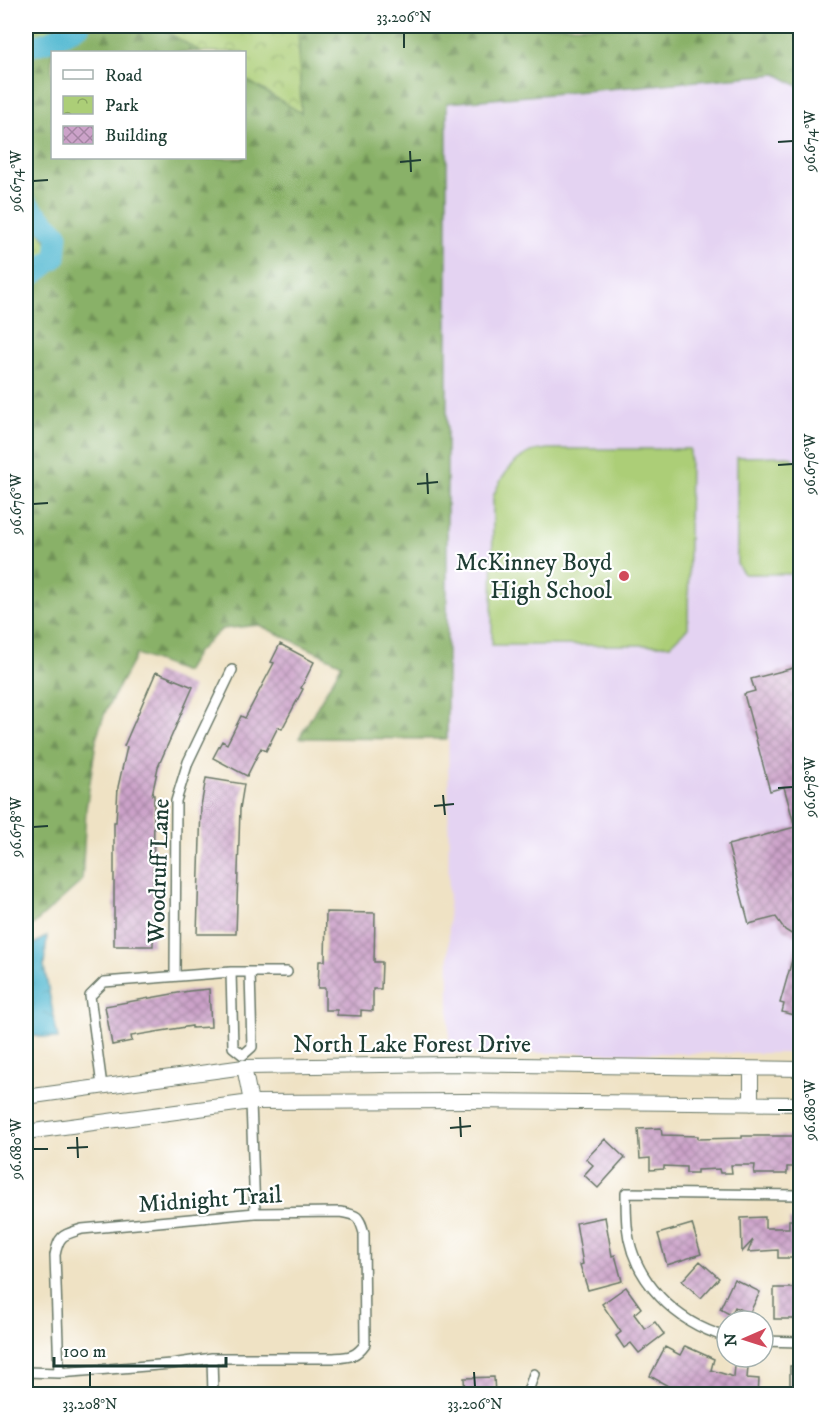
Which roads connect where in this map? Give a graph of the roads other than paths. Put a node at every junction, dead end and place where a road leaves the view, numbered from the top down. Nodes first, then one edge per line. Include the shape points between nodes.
1 (232, 670) dead end
2 (231, 972) junction
3 (250, 972) junction
4 (287, 972) dead end
5 (175, 976) junction
6 (243, 1061) junction
7 (751, 1069) junction
8 (801, 1069) edge
9 (102, 1086) junction
10 (26, 1097) edge
11 (251, 1102) junction
12 (751, 1104) junction
13 (801, 1104) edge
14 (26, 1132) edge
15 (801, 1194) edge
16 (255, 1213) junction
17 (715, 1333) edge
18 (775, 1341) edge
19 (801, 1342) edge
20 (212, 1358) junction
21 (26, 1372) edge
22 (59, 1373) junction
23 (534, 1374) dead end
24 (213, 1395) edge
25 (527, 1395) edge

1 - 5 street, Woodruff Lane via 188,762 176,801
2 - 3 street
2 - 5 street
2 - 6 street via 233,1047
3 - 4 street
3 - 6 street via 252,1047
5 - 9 street via 104,982 90,996
6 - 7 main road, North Lake Forest Drive
6 - 9 main road, North Lake Forest Drive
6 - 11 main road
7 - 8 main road, North Lake Forest Drive
7 - 12 main road
9 - 10 main road, North Lake Forest Drive
11 - 12 main road
11 - 14 main road
11 - 16 street
12 - 13 main road
15 - 17 street via 626,1193 633,1254 648,1282 676,1313
16 - 20 street, Midnight Trail via 340,1212 360,1218 364,1233 365,1344 358,1354 348,1357
16 - 22 street, Midnight Trail via 82,1229 63,1236 55,1254
18 - 19 street
20 - 22 street
20 - 24 street
21 - 22 street
23 - 25 street

